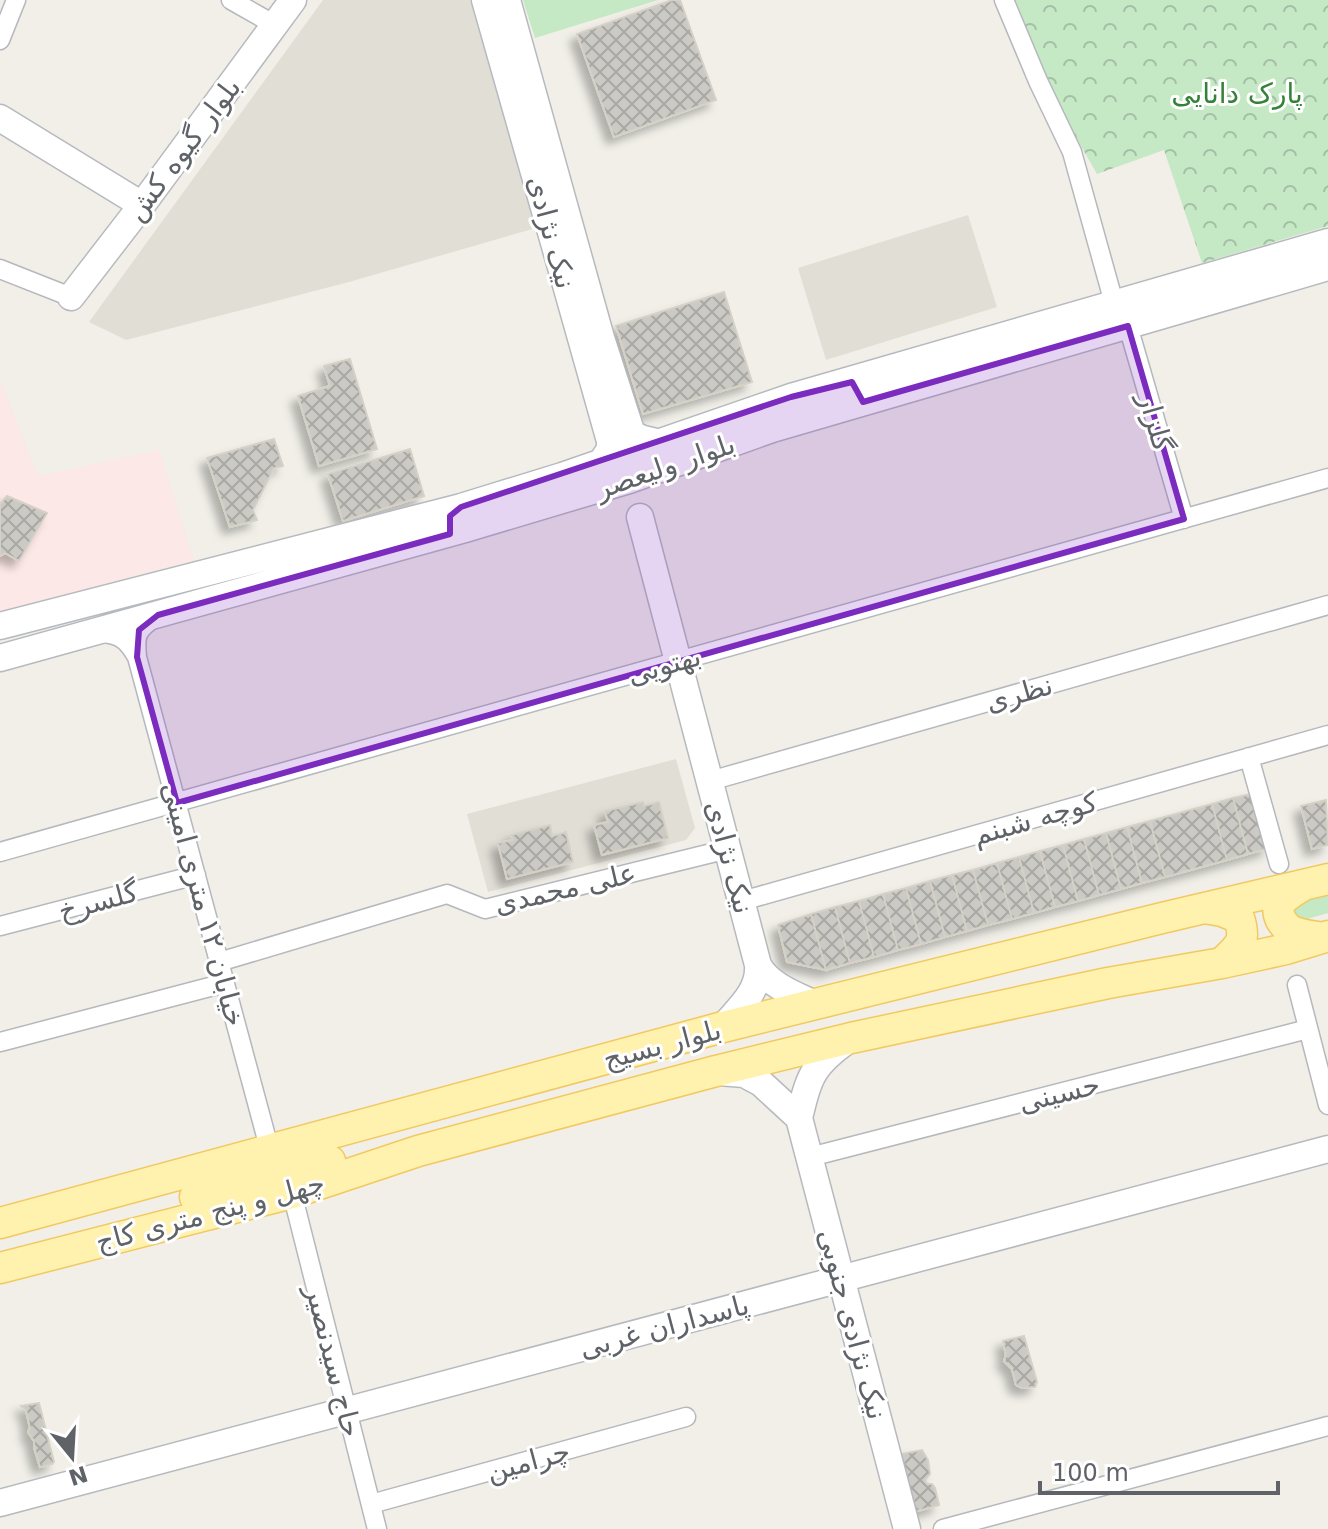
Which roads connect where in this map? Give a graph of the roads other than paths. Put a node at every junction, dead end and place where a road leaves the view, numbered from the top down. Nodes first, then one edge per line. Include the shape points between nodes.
1 (16, 0) edge
2 (231, 0) edge
3 (293, 0) edge
4 (485, 0) edge
5 (507, 0) edge
6 (1004, 0) edge
7 (275, 25) junction
8 (0, 40) edge
9 (528, 110) junction
10 (0, 118) edge
11 (142, 205) junction
12 (1328, 242) edge
13 (1328, 267) edge
14 (0, 269) edge
15 (71, 297) joint
16 (1114, 303) junction
17 (1128, 326) junction
18 (880, 384) junction
19 (842, 396) junction
20 (625, 445) junction
21 (662, 468) junction
22 (1328, 478) edge
23 (599, 489) junction
24 (640, 517) junction
25 (463, 518) junction
26 (1184, 519) junction
27 (426, 528) junction
28 (1328, 605) edge
29 (158, 615) junction
30 (0, 626) edge
31 (94, 633) junction
32 (137, 657) junction
33 (0, 658) edge
34 (679, 661) junction
35 (1328, 735) edge
36 (1249, 757) junction
37 (710, 781) junction
38 (177, 803) junction
39 (728, 849) junction
40 (0, 852) edge
41 (1279, 864) dead end
42 (196, 875) junction
43 (1316, 882) edge
44 (742, 901) junction
45 (1203, 908) junction
46 (0, 926) edge
47 (1325, 937) edge
48 (219, 962) junction
49 (1222, 963) junction
50 (758, 965) junction
51 (225, 983) junction
52 (1297, 985) dead end
53 (815, 1004) junction
54 (723, 1027) junction
55 (1308, 1029) junction
56 (851, 1038) junction
57 (0, 1042) edge
58 (1322, 1056) edge
59 (716, 1071) junction
60 (1328, 1105) edge
61 (799, 1118) junction
62 (1328, 1149) edge
63 (270, 1151) junction
64 (418, 1151) junction
65 (810, 1157) junction
66 (292, 1193) junction
67 (0, 1223) edge
68 (0, 1248) edge
69 (0, 1268) edge
70 (841, 1279) junction
71 (347, 1411) junction
72 (686, 1417) dead end
73 (1328, 1426) edge
74 (0, 1503) edge
75 (371, 1504) junction
76 (377, 1529) edge
77 (907, 1529) edge
78 (943, 1529) edge

1 - 8 street
2 - 7 street
3 - 7 street, بلوار گیوه کش
4 - 9 street, نیک نژادی
5 - 9 street, نیک نژادی
6 - 16 street via 1072,152
7 - 11 street, بلوار گیوه کش
9 - 20 street, نیک نژادی
10 - 11 street
11 - 15 street, بلوار گیوه کش
12 - 16 street, بلوار ولیعصر
13 - 17 street, بلوار ولیعصر
14 - 15 street
16 - 18 street, بلوار ولیعصر
17 - 18 street, بلوار ولیعصر
17 - 26 street, گلزار
18 - 19 street, بلوار ولیعصر
19 - 20 street, بلوار ولیعصر
19 - 21 street, بلوار ولیعصر via 772,429
20 - 25 street, بلوار ولیعصر
21 - 23 street, بلوار ولیعصر
21 - 24 street via 644,483
22 - 26 street, بهتویی
23 - 24 street via 626,499
23 - 25 street, بلوار ولیعصر
24 - 34 street, نیک نژادی
25 - 27 street, بلوار ولیعصر
26 - 34 street, بهتویی
27 - 29 street, بلوار ولیعصر
27 - 30 street, بلوار ولیعصر
28 - 37 street, نظری
29 - 31 street, بلوار ولیعصر
29 - 32 street via 139,630
31 - 32 street via 122,637
31 - 33 street, بلوار ولیعصر
32 - 38 street, خیابان ۱۲ متری امینی
34 - 37 street, نیک نژادی
34 - 38 street, بهتویی
35 - 36 street, کوچه شبنم
36 - 41 street
36 - 44 street, کوچه شبنم
37 - 39 street, نیک نژادی
38 - 40 street, بهتویی
38 - 42 street, خیابان ۱۲ متری امینی
39 - 44 street, نیک نژادی
39 - 48 street, علی محمدی via 485,909 447,894
42 - 46 street, گلسرخ
42 - 48 street, خیابان ۱۲ متری امینی
43 - 45 main road, بلوار بسیج
43 - 47 main road via 1282,899 1279,916 1291,930
44 - 50 street, نیک نژادی
45 - 49 main road via 1239,918 1242,941
45 - 53 main road, بلوار بسیج
47 - 49 main road, بلوار بسیج
48 - 51 street, خیابان ۱۲ متری امینی
49 - 56 main road, بلوار بسیج
50 - 53 street via 784,989
50 - 54 street via 755,989
51 - 57 street
51 - 63 street, خیابان ۱۲ متری امینی
52 - 55 street
53 - 54 main road, بلوار بسیج
54 - 63 main road, بلوار بسیج
55 - 58 street
55 - 65 street, حسینی
56 - 59 main road, بلوار بسیج
56 - 61 street via 821,1060
58 - 60 street
59 - 61 street via 744,1074 761,1083
59 - 64 main road, بلوار بسیج
61 - 65 street, نیک نژادی جنوبی
62 - 70 street, پاسداران غربی
63 - 67 main road, بلوار بسیج
64 - 66 main road, چهل و پنج متری کاج
64 - 68 main road via 386,1146
65 - 70 street, نیک نژادی جنوبی
66 - 69 main road, چهل و پنج متری کاج
66 - 71 street, حاج سیدنصیر
70 - 71 street, پاسداران غربی
70 - 77 street, نیک نژادی جنوبی
71 - 74 street, پاسداران غربی
71 - 75 street, حاج سیدنصیر
72 - 75 street, چرامین
73 - 78 street
75 - 76 street, حاج سیدنصیر

